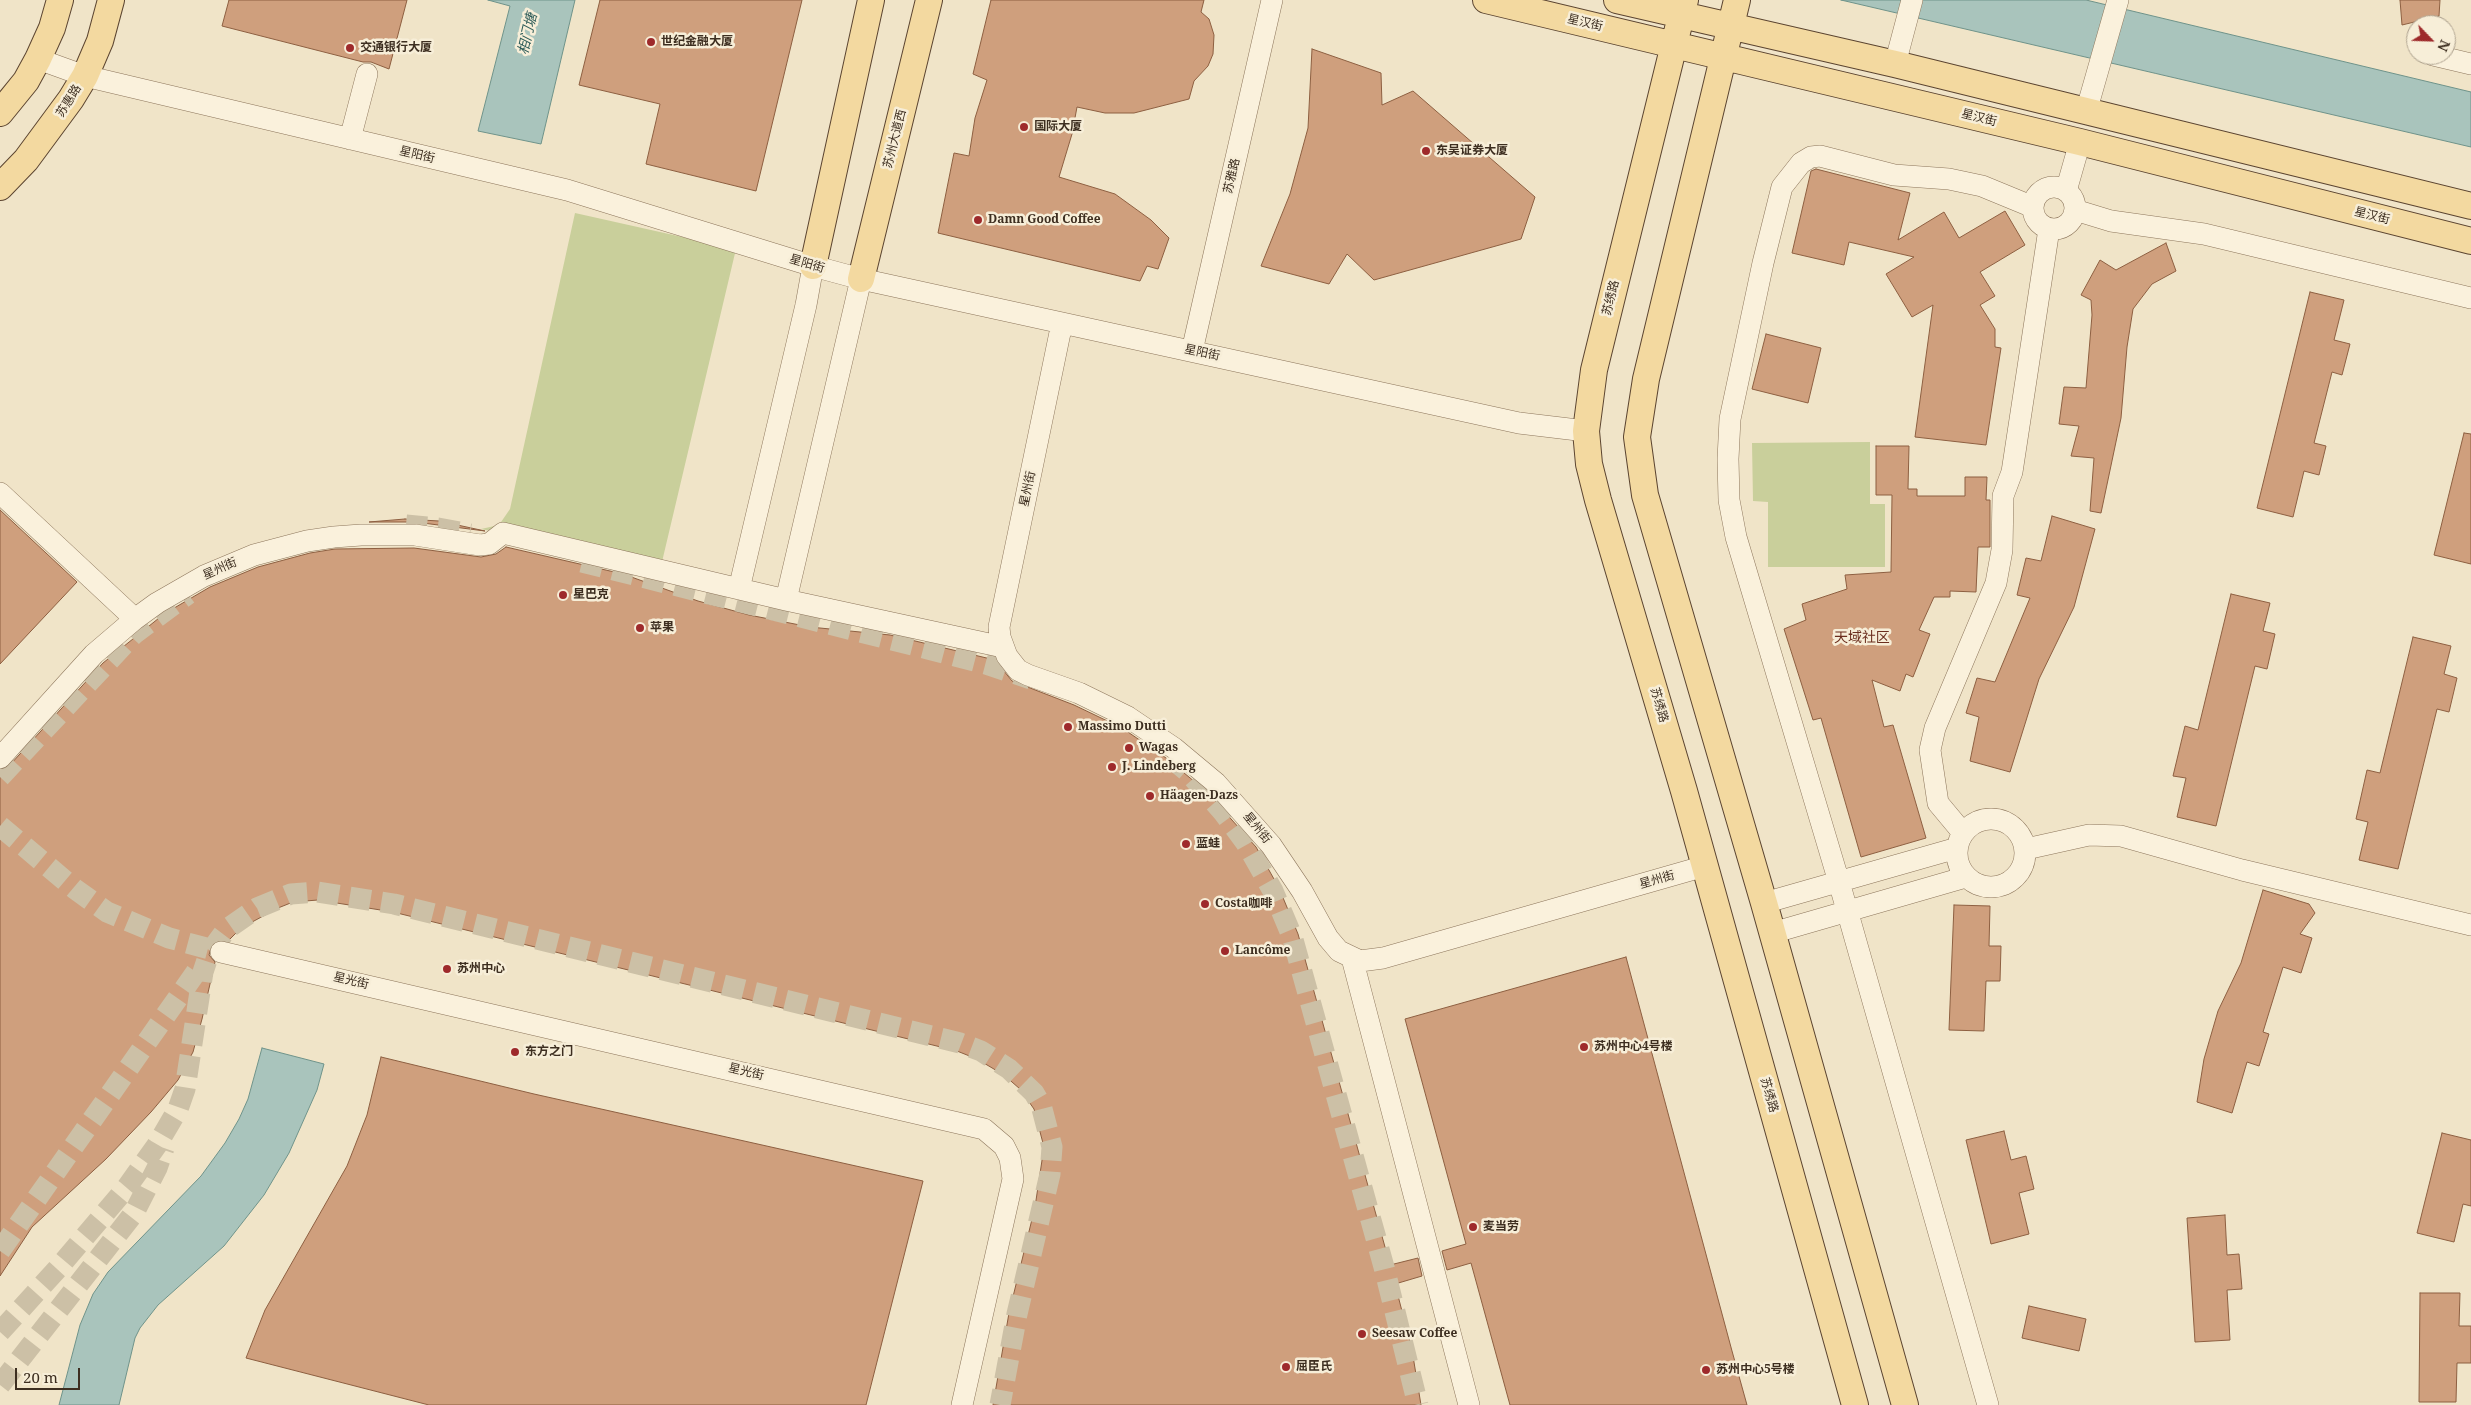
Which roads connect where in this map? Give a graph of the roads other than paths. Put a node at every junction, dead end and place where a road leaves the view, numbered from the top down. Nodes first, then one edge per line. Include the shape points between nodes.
1 (60, 0) edge
2 (111, 0) edge
3 (871, 0) edge
4 (929, 0) edge
5 (1272, 0) edge
6 (1486, 0) edge
7 (1617, 0) edge
8 (1737, 0) edge
9 (1912, 0) edge
10 (2118, 0) edge
11 (1683, 8) edge
12 (1730, 27) junction
13 (1673, 44) junction
14 (1724, 56) junction
15 (38, 59) junction
16 (2456, 60) edge
17 (1895, 64) junction
18 (2471, 64) edge
19 (367, 74) dead end
20 (85, 76) junction
21 (2086, 112) junction
22 (0, 113) edge
23 (350, 139) junction
24 (2080, 142) junction
25 (0, 187) edge
26 (2066, 191) junction
27 (2471, 206) edge
28 (2033, 207) junction
29 (2075, 210) junction
30 (2050, 228) junction
31 (2471, 240) edge
32 (812, 266) junction
33 (861, 279) junction
34 (2471, 298) edge
35 (1062, 323) junction
36 (1192, 351) junction
37 (1586, 431) junction
38 (0, 492) edge
39 (739, 589) junction
40 (786, 600) junction
41 (135, 619) junction
42 (1003, 647) junction
43 (0, 758) edge
44 (1960, 840) junction
45 (2026, 849) junction
46 (1705, 866) junction
47 (1966, 877) junction
48 (1839, 882) junction
49 (1764, 903) junction
50 (1848, 912) junction
51 (2471, 925) edge
52 (1772, 933) junction
53 (221, 952) tunnel mouth
54 (1352, 958) junction
55 (962, 1405) edge
56 (1469, 1405) edge
57 (1855, 1405) edge
58 (1904, 1405) edge
59 (1988, 1405) edge

1 - 15 main road
2 - 20 main road, 苏惠路 via 100,41
3 - 32 main road
4 - 33 main road, 苏州大道西
5 - 36 street, 苏雅路
6 - 13 main road, 星汉街
7 - 11 main road
8 - 12 main road
9 - 17 street
10 - 21 street
11 - 12 main road
11 - 13 main road, 苏绣路
12 - 14 main road
12 - 17 main road
13 - 14 main road, 星汉街
13 - 37 main road, 苏绣路 via 1594,370
14 - 24 main road, 星汉街
14 - 49 main road via 1646,379 1637,438 1645,495
15 - 20 street, 星阳街
15 - 22 main road via 26,81
16 - 18 street
17 - 21 main road
19 - 23 street
20 - 23 street, 星阳街
20 - 25 main road, 苏惠路 via 56,122
21 - 27 main road
23 - 32 street, 星阳街 via 567,190
24 - 26 street
24 - 31 main road, 星汉街
26 - 28 street via 2048,188 2037,195
26 - 29 street via 2073,199
28 - 30 street via 2037,221
28 - 48 street via 1982,186 1949,179 1894,175 1820,156 1801,163 1782,187 1730,419 1730,500 1736,537
29 - 30 street via 2069,223
29 - 34 street via 2110,221 2204,234
30 - 44 street via 2012,472 2002,496 2002,550 1996,583 1935,728 1930,750 1938,803
32 - 33 street, 星阳街
32 - 39 street via 806,305
33 - 35 street, 星阳街
33 - 40 street
35 - 36 street, 星阳街
35 - 42 street, 星州街 via 999,627
36 - 37 street, 星阳街 via 1519,423
37 - 46 main road, 苏绣路 via 1589,464 1598,500
38 - 41 street
39 - 40 street
39 - 41 street, 星州街 via 503,534 489,544 480,545 442,538 361,534 307,541 254,555 204,576
40 - 42 street
41 - 43 street, 星州街 via 94,654
42 - 54 street, 星州街 via 1018,670 1037,680 1079,693 1128,717 1174,748 1216,783 1271,845 1328,938 1339,951
44 - 45 street via 1979,820 2000,819 2018,830
44 - 47 street via 1957,858
44 - 48 street
45 - 47 street via 2022,870 2006,884 1985,887
45 - 51 street via 2089,835 2121,836 2242,870
46 - 54 street, 星州街 via 1383,958 1365,961
46 - 57 main road, 苏绣路
47 - 50 street
48 - 49 street
48 - 50 street
49 - 52 main road
50 - 52 street
50 - 59 street
52 - 58 main road
53 - 55 street, 星光街 via 984,1129 1004,1146 1012,1165 1013,1179
54 - 56 street

